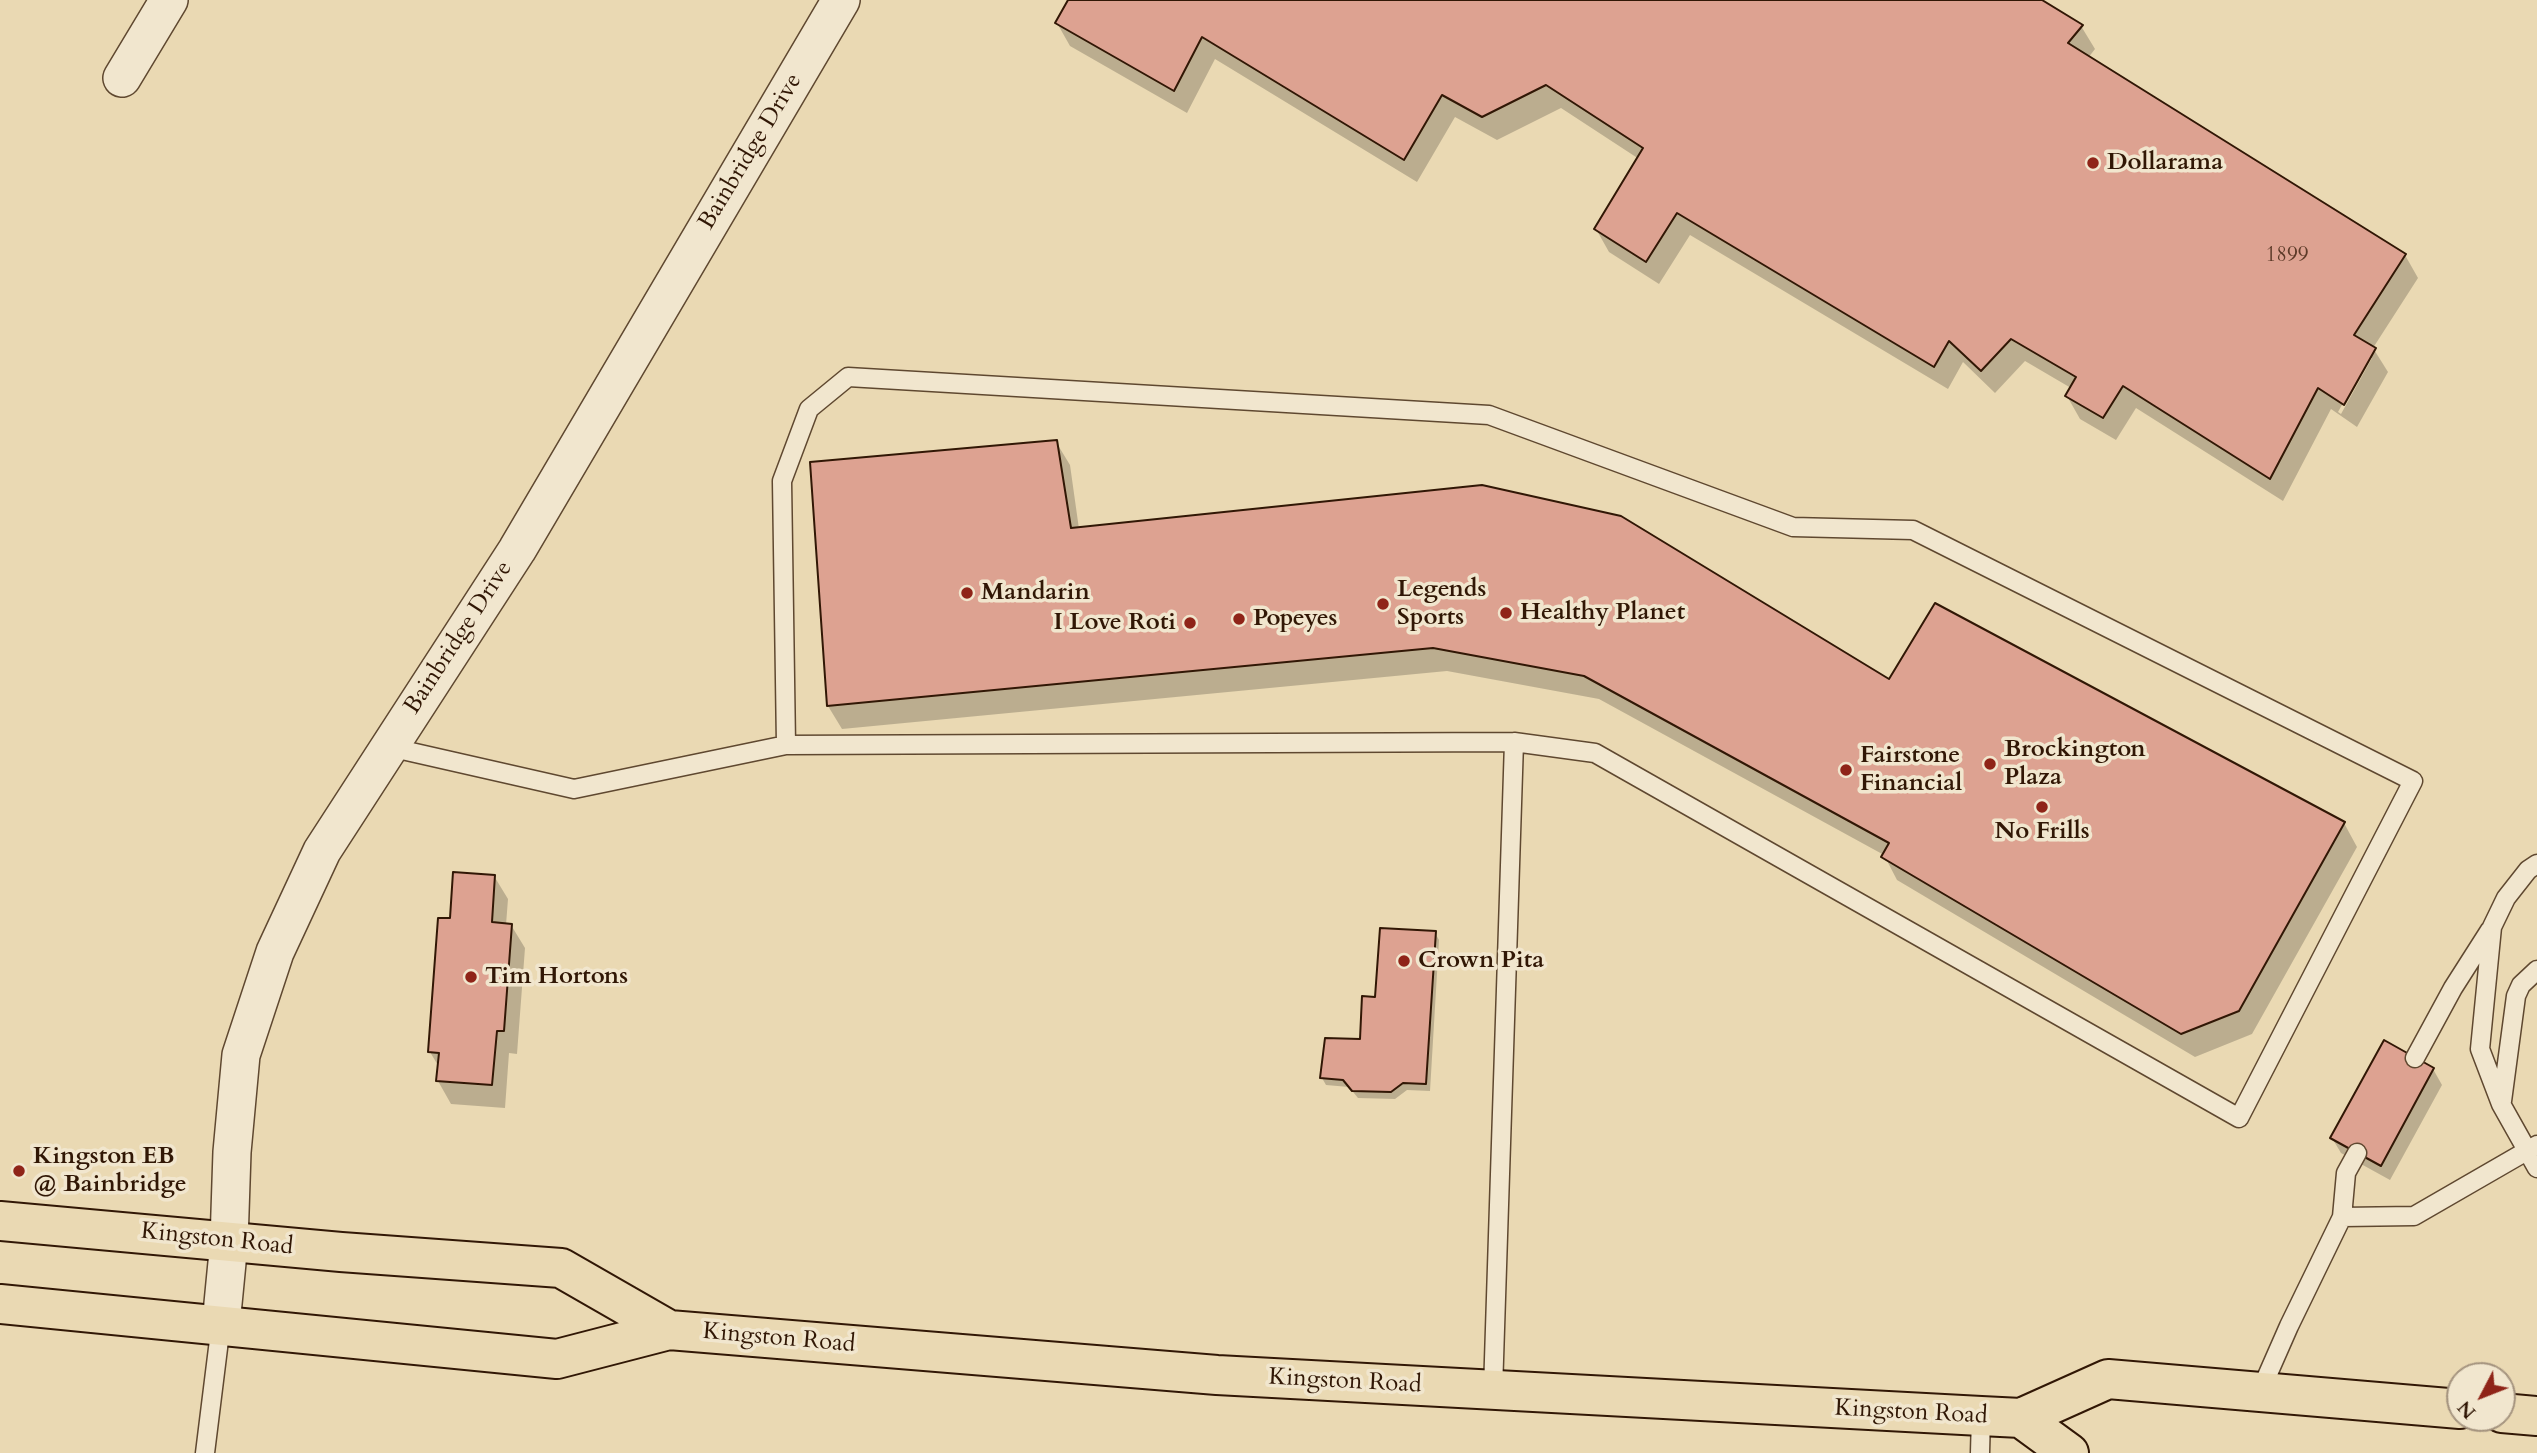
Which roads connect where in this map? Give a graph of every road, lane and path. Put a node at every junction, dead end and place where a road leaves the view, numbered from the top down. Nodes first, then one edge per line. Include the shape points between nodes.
1 (169, 0) edge
2 (841, 0) edge
3 (122, 79) dead end
4 (1514, 742) junction
5 (786, 745) junction
6 (389, 747) junction
7 (2537, 864) edge
8 (2492, 927) junction
9 (2537, 970) edge
10 (2415, 1058) dead end
11 (2501, 1104) junction
12 (2531, 1148) edge
13 (2357, 1153) dead end
14 (2537, 1168) edge
15 (2342, 1217) junction
16 (0, 1221) edge
17 (229, 1242) junction
18 (0, 1304) edge
19 (220, 1324) junction
20 (669, 1330) junction
21 (1493, 1390) junction
22 (2260, 1392) junction
23 (2446, 1408) edge
24 (2516, 1414) edge
25 (2537, 1416) edge
26 (2021, 1418) junction
27 (1980, 1435) edge
28 (205, 1453) edge
29 (2069, 1453) edge

1 - 3 street
2 - 6 street, Bainbridge Drive via 517,550
4 - 5 lane
4 - 5 lane via 1595,752 2239,1118 2413,781 1913,530 1793,527 1489,415 848,377 809,409 782,481
4 - 21 lane
5 - 6 lane via 573,789
6 - 17 street, Bainbridge Drive via 322,851 275,952 240,1055
7 - 8 lane via 2506,898
8 - 10 lane
8 - 11 lane via 2480,1049
9 - 11 lane via 2516,996
11 - 12 lane
12 - 14 lane
12 - 15 lane via 2413,1216
13 - 15 lane via 2346,1173
15 - 22 lane
16 - 17 main road, Kingston Road
17 - 19 street, Bainbridge Drive
17 - 20 main road, Kingston Road via 561,1268
18 - 19 main road, Kingston Road
19 - 20 main road, Kingston Road via 557,1359
19 - 28 lane
20 - 21 main road, Kingston Road via 1217,1375
21 - 27 main road, Kingston Road
22 - 23 main road, Kingston Road
22 - 26 main road, Kingston Road via 2109,1379
24 - 25 main road
26 - 27 main road, Kingston Road
26 - 29 main road, Kingston Road

